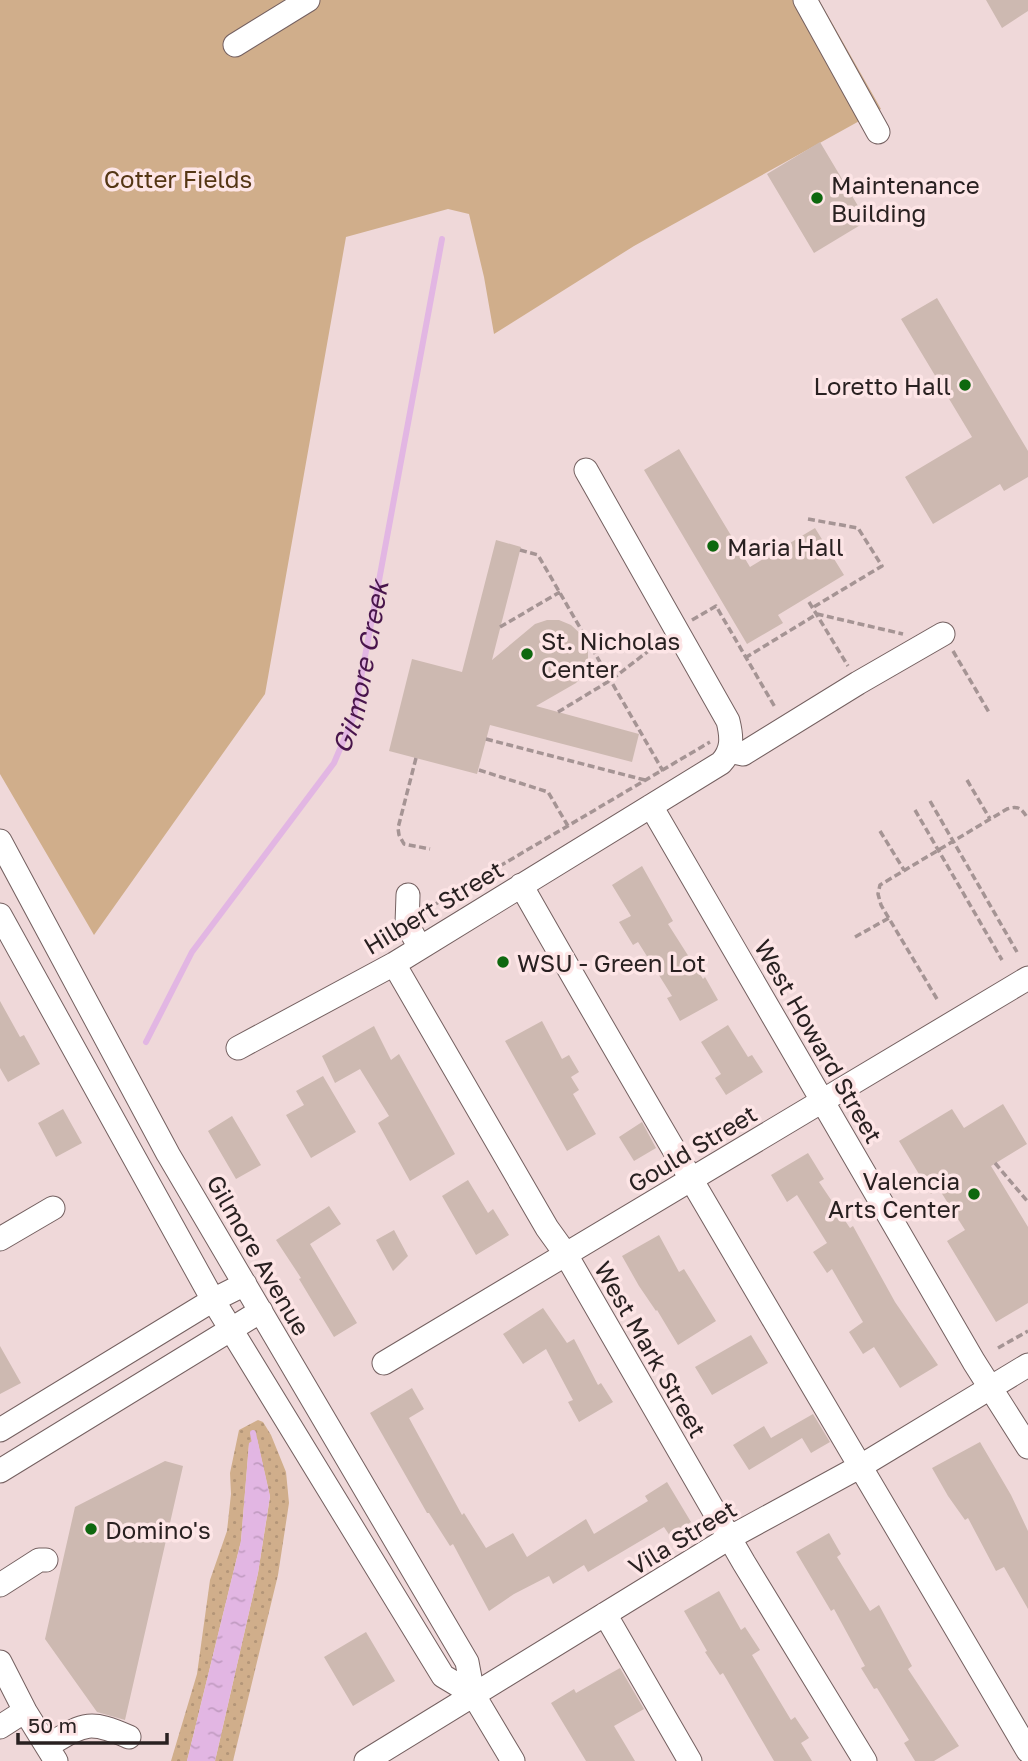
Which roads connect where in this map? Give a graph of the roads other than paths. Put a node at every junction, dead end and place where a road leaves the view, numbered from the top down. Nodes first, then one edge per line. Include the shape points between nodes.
1 (308, 0) edge
2 (805, 0) edge
3 (235, 45) dead end
4 (878, 132) dead end
5 (586, 470) dead end
6 (943, 634) road end
7 (729, 751) junction
8 (651, 806) junction
9 (0, 841) edge
10 (521, 885) junction
11 (408, 895) dead end
12 (0, 915) edge
13 (420, 948) junction
14 (394, 964) junction
15 (1028, 978) edge
16 (238, 1048) dead end
17 (823, 1100) junction
18 (691, 1179) junction
19 (53, 1208) dead end
20 (0, 1238) edge
21 (565, 1253) junction
22 (246, 1284) junction
23 (213, 1300) junction
24 (261, 1311) junction
25 (231, 1329) junction
26 (384, 1363) dead end
27 (1028, 1365) edge
28 (992, 1387) junction
29 (0, 1430) edge
30 (1028, 1447) edge
31 (861, 1465) junction
32 (0, 1471) edge
33 (729, 1538) junction
34 (46, 1560) dead end
35 (0, 1585) edge
36 (605, 1614) junction
37 (0, 1662) edge
38 (473, 1694) junction
39 (26, 1711) junction
40 (0, 1727) edge
41 (129, 1737) dead end
42 (51, 1753) edge
43 (1028, 1753) edge
44 (366, 1761) edge
45 (513, 1761) edge
46 (690, 1761) edge
47 (865, 1761) edge
48 (1017, 1761) edge

1 - 3 street
2 - 4 street
5 - 7 street via 728,720
6 - 7 street via 743,754
7 - 8 street, Hilbert Street via 721,763
8 - 10 street, Hilbert Street
8 - 17 street, West Howard Street
9 - 22 street, Gilmore Avenue via 168,1154
10 - 13 street, Hilbert Street
10 - 18 street
11 - 13 street via 407,921
12 - 23 street, Gilmore Avenue
13 - 14 street, Hilbert Street
14 - 16 street, Hilbert Street
14 - 21 street, West Mark Street
15 - 17 street, Gould Street
17 - 18 street, Gould Street
17 - 28 street, West Howard Street
18 - 21 street, Gould Street
18 - 31 street
19 - 20 street
21 - 26 street, Gould Street
21 - 33 street, West Mark Street
22 - 23 street
22 - 24 street, Gilmore Avenue
23 - 25 street, Gilmore Avenue
23 - 29 street
24 - 25 street
24 - 38 street, Gilmore Avenue via 467,1662
25 - 32 street
25 - 38 street, Gilmore Avenue via 443,1676
27 - 28 street, Vila Street
28 - 30 street, West Howard Street
28 - 31 street, Vila Street
31 - 33 street, Vila Street
31 - 43 street
33 - 36 street, Vila Street
33 - 47 street, West Mark Street
34 - 35 street
36 - 38 street, Vila Street
36 - 46 street
37 - 39 street
38 - 44 street, Vila Street
38 - 45 street, Gilmore Avenue
39 - 40 street
39 - 42 street
41 - 42 street via 93,1724 79,1726
43 - 48 street

